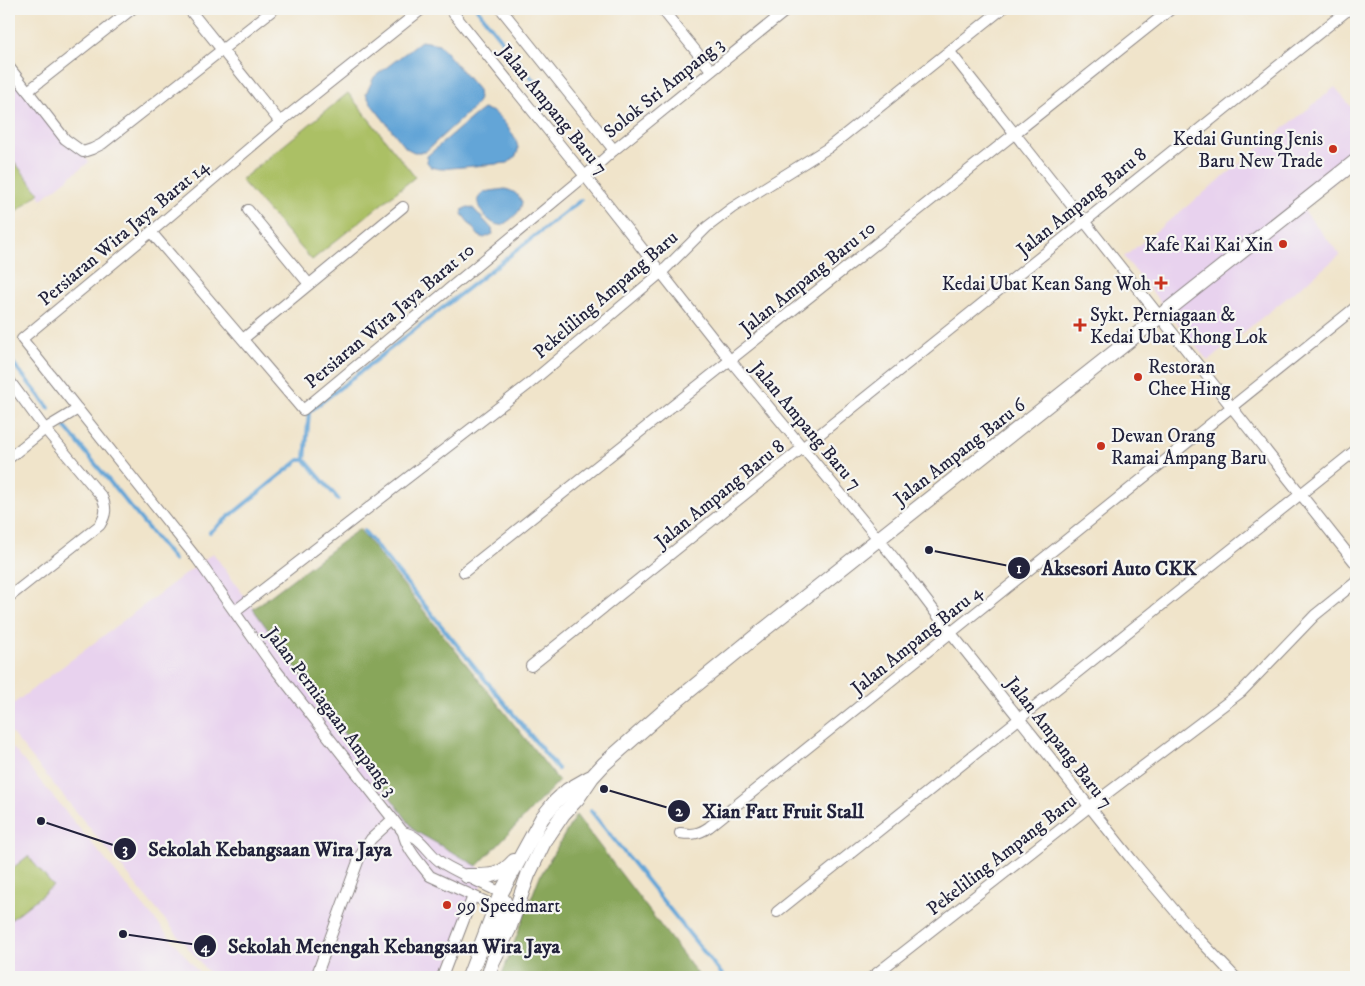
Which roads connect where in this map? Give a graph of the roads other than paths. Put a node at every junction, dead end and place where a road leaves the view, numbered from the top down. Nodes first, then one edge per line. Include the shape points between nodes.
1 (132, 9) edge
2 (189, 9) edge
3 (274, 9) edge
4 (422, 9) edge
5 (450, 9) edge
6 (501, 9) edge
7 (662, 9) edge
8 (788, 9) edge
9 (1002, 9) edge
10 (1171, 9) edge
11 (1348, 9) edge
12 (222, 50) junction
13 (950, 52) junction
14 (9, 67) edge
15 (711, 70) junction
16 (28, 91) junction
17 (280, 122) junction
18 (1015, 134) junction
19 (614, 150) junction
20 (1356, 160) edge
21 (586, 176) junction
22 (403, 207) dead end
23 (248, 210) dead end
24 (1084, 221) junction
25 (151, 232) junction
26 (662, 272) junction
27 (309, 284) junction
28 (1356, 307) edge
29 (1160, 316) junction
30 (243, 339) junction
31 (730, 360) junction
32 (9, 380) edge
33 (1232, 407) junction
34 (78, 409) junction
35 (46, 429) junction
36 (803, 448) junction
37 (1356, 450) edge
38 (9, 458) edge
39 (1301, 494) junction
40 (878, 539) junction
41 (1356, 564) edge
42 (464, 572) dead end
43 (1356, 582) edge
44 (9, 597) edge
45 (235, 611) junction
46 (951, 633) junction
47 (531, 666) dead end
48 (1020, 718) junction
49 (592, 777) junction
50 (1089, 807) junction
51 (563, 814) junction
52 (393, 820) junction
53 (403, 832) junction
54 (680, 833) dead end
55 (525, 847) junction
56 (468, 876) junction
57 (473, 896) junction
58 (500, 900) junction
59 (777, 912) dead end
60 (493, 961) junction
61 (316, 977) edge
62 (442, 977) edge
63 (469, 977) edge
64 (488, 977) edge
65 (872, 977) edge
66 (1235, 977) edge

1 - 16 street
2 - 12 street
3 - 12 street
4 - 17 street, Persiaran Wira Jaya Barat 14
5 - 21 street, Jalan Ampang Baru 7
6 - 19 street
7 - 15 street
8 - 15 street, Solok Sri Ampang 3
9 - 13 street, Pekeliling Ampang Baru
10 - 18 street, Jalan Ampang Baru 10
11 - 24 street, Jalan Ampang Baru 8
12 - 16 street via 92,150 82,152 65,139
12 - 17 street
13 - 18 street
13 - 26 street, Pekeliling Ampang Baru via 828,148 707,227
14 - 16 street
15 - 19 street, Solok Sri Ampang 3
17 - 25 street, Persiaran Wira Jaya Barat 14
18 - 24 street
18 - 31 street, Jalan Ampang Baru 10
19 - 21 street, Solok Sri Ampang 3
20 - 29 main road, Jalan Ampang Baru 6
21 - 26 street, Jalan Ampang Baru 7
21 - 30 street, Persiaran Wira Jaya Barat 10 via 303,410
22 - 27 street
23 - 27 street
24 - 29 street
24 - 36 street, Jalan Ampang Baru 8
25 - 30 street, Persiaran Wira Jaya Barat 10
25 - 34 street, Persiaran Wira Jaya Barat 14 via 22,339
26 - 31 street, Jalan Ampang Baru 7
26 - 45 street, Pekeliling Ampang Baru via 529,384
27 - 30 street
28 - 33 street, Jalan Ampang Baru 4
29 - 33 street
29 - 40 main road, Jalan Ampang Baru 6
31 - 36 street, Jalan Ampang Baru 7
31 - 42 street, Jalan Ampang Baru 10
32 - 35 street
33 - 39 street
33 - 46 street, Jalan Ampang Baru 4
34 - 35 street
34 - 45 street, Persiaran Wira Jaya Barat 14
35 - 38 street
35 - 44 street via 102,497 106,506 105,516 100,525
36 - 40 street, Jalan Ampang Baru 7
36 - 47 street, Jalan Ampang Baru 8
37 - 39 street
39 - 41 street
39 - 48 street
40 - 46 street, Jalan Ampang Baru 7
40 - 49 main road, Jalan Ampang Baru 6 via 663,712
43 - 50 street, Pekeliling Ampang Baru via 1316,615 1241,692
45 - 52 street, Jalan Perniagaan Ampang 3 via 272,665
46 - 48 street, Jalan Ampang Baru 7
46 - 54 street, Jalan Ampang Baru 4 via 710,827 701,833
48 - 50 street, Jalan Ampang Baru 7
48 - 59 street
49 - 51 main road, Jalan Ampang Baru 6
49 - 55 main road, Jalan Ampang Baru 6 via 568,790 555,802
50 - 65 street, Pekeliling Ampang Baru
50 - 66 street, Jalan Ampang Baru 7
51 - 58 main road via 545,830 514,891
51 - 60 main road, Jalan Ampang Baru 6 via 544,842 528,875
52 - 53 street, Jalan Perniagaan Ampang 3
52 - 61 street via 371,840 360,856
53 - 56 street, Jalan Perniagaan Ampang 3 via 417,838 440,862
53 - 57 street, Jalan Perniagaan Ampang 3 via 430,876
55 - 56 main road via 509,867 494,876
55 - 58 main road, Jalan Ampang Baru 6
56 - 58 street, Jalan Perniagaan Ampang 3
57 - 58 street, Jalan Perniagaan Ampang 3
57 - 62 street
58 - 60 main road
58 - 63 main road
60 - 64 main road

